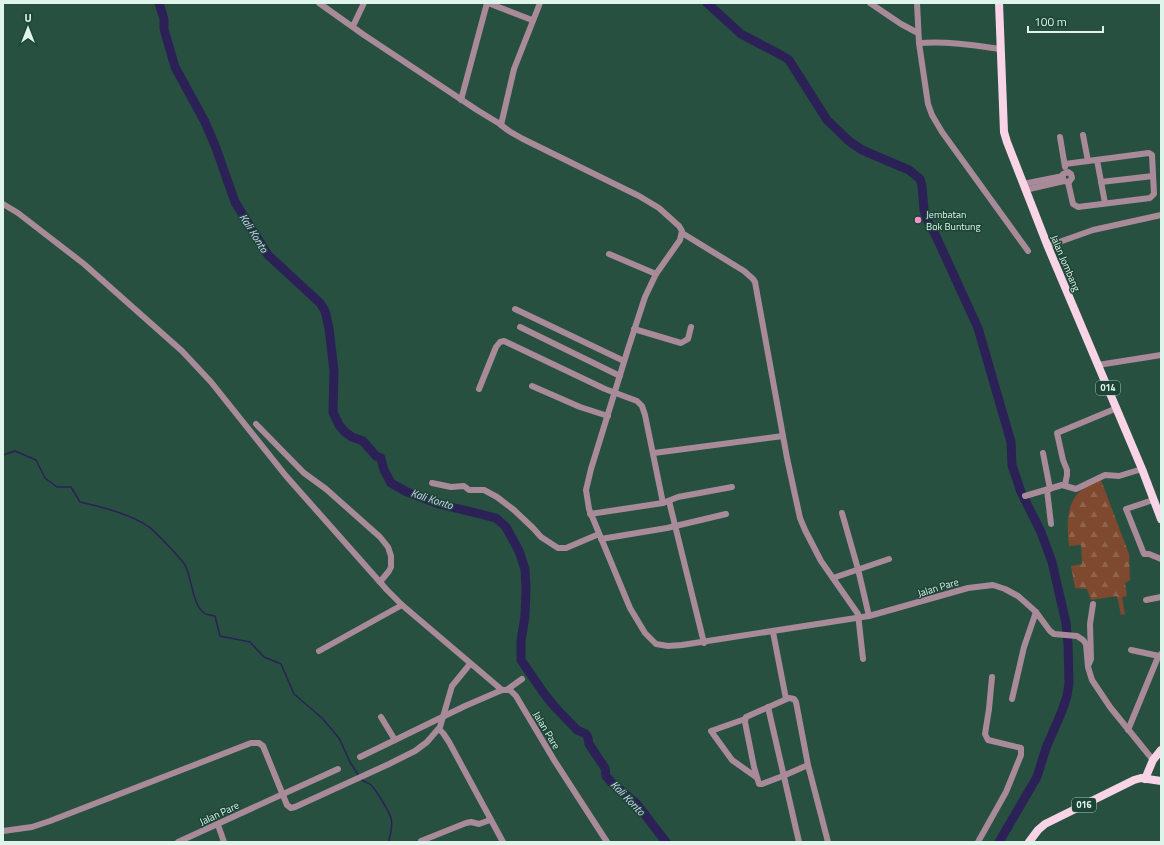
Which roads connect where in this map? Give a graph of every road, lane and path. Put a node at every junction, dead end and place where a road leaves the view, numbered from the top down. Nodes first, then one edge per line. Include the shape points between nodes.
1 (319, 3) edge
2 (364, 3) edge
3 (488, 3) edge
4 (540, 3) edge
5 (870, 3) edge
6 (917, 3) edge
7 (999, 3) edge
8 (532, 20) junction
9 (353, 26) junction
10 (918, 33) junction
11 (920, 42) junction
12 (1000, 49) junction
13 (461, 100) junction
14 (500, 124) junction
15 (1083, 135) dead end
16 (1060, 137) dead end
17 (1097, 160) junction
18 (1088, 161) junction
19 (1065, 164) junction
20 (1154, 176) junction
21 (1065, 178) junction
22 (1101, 182) junction
23 (1024, 187) junction
24 (1105, 203) junction
25 (3, 204) edge
26 (1161, 215) edge
27 (682, 233) junction
28 (1048, 246) junction
29 (1028, 251) dead end
30 (609, 254) dead end
31 (656, 274) junction
32 (515, 309) dead end
33 (537, 319) junction
34 (520, 327) dead end
35 (691, 327) dead end
36 (634, 329) junction
37 (531, 332) junction
38 (1161, 355) edge
39 (624, 361) junction
40 (1098, 365) junction
41 (620, 376) junction
42 (532, 386) dead end
43 (479, 389) dead end
44 (615, 393) junction
45 (1117, 408) junction
46 (608, 416) junction
47 (256, 424) dead end
48 (783, 436) junction
49 (654, 453) junction
50 (1043, 453) dead end
51 (1142, 469) junction
52 (432, 483) dead end
53 (1065, 485) junction
54 (732, 487) dead end
55 (1048, 489) junction
56 (1026, 496) dead end
57 (1154, 500) junction
58 (666, 502) junction
59 (842, 513) dead end
60 (590, 514) junction
61 (726, 514) dead end
62 (1161, 519) edge
63 (1051, 524) dead end
64 (675, 525) junction
65 (600, 536) junction
66 (889, 559) dead end
67 (1161, 559) edge
68 (858, 569) junction
69 (833, 578) junction
70 (380, 582) junction
71 (1161, 597) edge
72 (1146, 600) dead end
73 (1094, 604) dead end
74 (402, 605) junction
75 (1036, 612) junction
76 (869, 616) junction
77 (859, 618) junction
78 (773, 632) junction
79 (704, 643) junction
80 (1131, 650) dead end
81 (319, 651) dead end
82 (1160, 655) edge
83 (863, 659) dead end
84 (470, 664) junction
85 (1088, 667) junction
86 (992, 677) dead end
87 (522, 679) dead end
88 (505, 690) junction
89 (786, 699) junction
90 (1012, 699) dead end
91 (768, 707) junction
92 (444, 716) junction
93 (381, 717) dead end
94 (745, 719) junction
95 (438, 729) junction
96 (1128, 730) junction
97 (395, 740) junction
98 (1161, 750) edge
99 (360, 757) dead end
100 (1153, 760) junction
101 (808, 765) junction
102 (338, 769) dead end
103 (783, 776) junction
104 (756, 777) junction
105 (1146, 779) junction
106 (1161, 781) edge
107 (282, 794) junction
108 (490, 820) junction
109 (218, 825) junction
110 (3, 831) edge
111 (421, 841) edge
112 (178, 842) edge
113 (224, 842) edge
114 (503, 842) edge
115 (607, 842) edge
116 (799, 842) edge
117 (828, 842) edge
118 (978, 842) edge
119 (1029, 842) edge

1 - 9 street
2 - 9 street
3 - 8 street
3 - 13 street
4 - 8 street
5 - 10 street
6 - 10 street
7 - 12 main road, Jalan Jombang / 014
8 - 14 street via 514,69
9 - 13 street
10 - 11 street
11 - 12 street via 961,43
11 - 29 street via 925,91 932,115
12 - 23 main road, Jalan Jombang / 014 via 1004,132
13 - 14 street
14 - 27 street via 523,139 639,196 679,226
15 - 18 street
16 - 19 street
17 - 18 street
17 - 20 street via 1150,153
17 - 22 street
18 - 19 street
19 - 21 street
20 - 22 street
20 - 24 street via 1154,194 1151,197
21 - 23 street
21 - 24 street via 1073,204 1076,206
22 - 24 street
23 - 28 main road, Jalan Jombang / 014
25 - 70 street, Jalan Pare via 84,264 182,351 211,382 286,476
26 - 28 street via 1094,230
27 - 31 street, Jalan Pare via 678,244
27 - 48 street via 744,271 754,282
28 - 40 main road, Jalan Jombang / 014
30 - 31 street
31 - 36 street, Jalan Pare
32 - 33 street
33 - 37 street
33 - 39 street
34 - 37 street
35 - 36 street via 688,339 681,343
36 - 39 street, Jalan Pare
37 - 41 street
38 - 40 street
39 - 41 street, Jalan Pare
40 - 45 main road, Jalan Jombang / 014
41 - 44 street, Jalan Pare
42 - 46 street
43 - 44 street via 496,348 504,341
44 - 46 street, Jalan Pare
44 - 49 street via 642,406
45 - 51 main road, Jalan Jombang / 014
45 - 53 street via 1057,433 1067,470
46 - 60 street, Jalan Pare via 587,484 586,496
47 - 70 street via 304,473 326,489 388,547 391,567
48 - 49 street
48 - 69 street via 795,499 804,530
49 - 58 street
50 - 55 street
51 - 53 street via 1120,476 1105,475 1076,489
51 - 57 main road, Jalan Jombang / 014
52 - 65 street via 451,488 464,486 473,491 488,491 514,510 541,537 558,548 566,548
53 - 55 street
54 - 58 street via 678,497
55 - 56 street
55 - 63 street
57 - 62 main road, Jalan Jombang / 014
57 - 67 street via 1126,509 1144,554
58 - 60 street
58 - 64 street
59 - 68 street
60 - 65 street, Jalan Pare
61 - 64 street
64 - 65 street
64 - 79 street
65 - 79 street, Jalan Pare via 630,608 651,640 660,646
66 - 68 street
68 - 69 street
68 - 76 street
69 - 77 street via 855,608
70 - 74 street, Jalan Pare
71 - 72 street
73 - 85 street via 1090,624 1091,659
74 - 81 street
74 - 84 street, Jalan Pare
75 - 76 street, Jalan Pare via 1018,596 989,585 968,588
75 - 85 street, Jalan Pare via 1050,631 1057,635 1082,638 1086,644
75 - 90 street via 1022,654
76 - 77 street, Jalan Pare
77 - 78 street, Jalan Pare
77 - 83 street
78 - 79 street, Jalan Pare
78 - 89 street
80 - 82 street
82 - 96 street
84 - 88 street, Jalan Pare
84 - 92 street via 452,686
85 - 96 street, Jalan Pare via 1097,690
86 - 118 street via 984,734 988,740 1021,748 1021,755 1006,792
87 - 88 street
88 - 92 street
88 - 115 street, Jalan Pare via 516,696
89 - 91 street
89 - 101 street via 792,698 796,702
91 - 94 street
91 - 103 street
92 - 95 street
92 - 97 street
93 - 97 street
94 - 104 street
94 - 104 street via 711,731 732,760
95 - 107 street via 421,747 293,808 288,806
95 - 108 street via 443,733
96 - 100 street, Jalan Pare
97 - 99 street
98 - 100 main road
100 - 105 main road
101 - 103 street
101 - 117 street
102 - 107 street, Jalan Pare
103 - 104 street via 762,784
103 - 116 street
105 - 106 main road
105 - 119 main road, 016 via 1134,780 1057,817 1038,830
107 - 109 street, Jalan Pare
107 - 110 street via 263,746 251,743 44,823
108 - 111 street via 480,824 466,823
108 - 114 street
109 - 112 street, Jalan Pare
109 - 113 street

